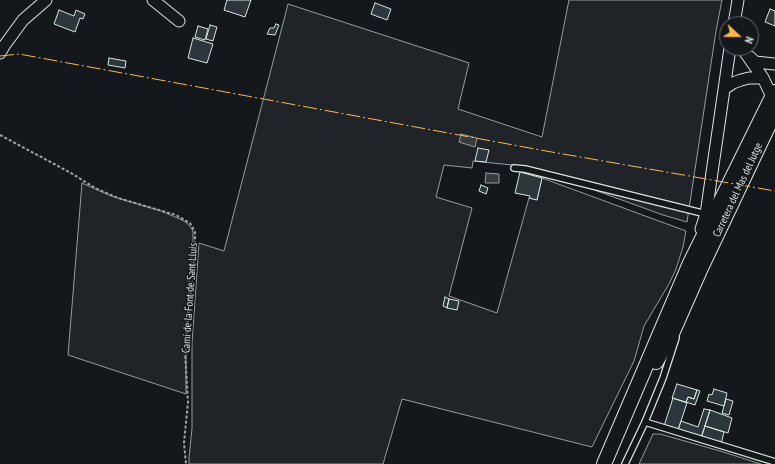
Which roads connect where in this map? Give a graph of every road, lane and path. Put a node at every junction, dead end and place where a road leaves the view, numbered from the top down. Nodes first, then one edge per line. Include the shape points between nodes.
1 (46, 0) edge
2 (153, 0) edge
3 (737, 3) edge
4 (735, 16) edge
5 (738, 16) edge
6 (179, 21) dead end
7 (0, 53) edge
8 (729, 56) edge
9 (748, 56) edge
10 (749, 56) edge
11 (775, 64) edge
12 (763, 78) junction
13 (724, 89) junction
14 (774, 97) edge
15 (775, 112) edge
16 (0, 135) edge
17 (514, 168) dead end
18 (706, 214) junction
19 (696, 266) junction
20 (645, 422) junction
21 (775, 462) edge
22 (186, 464) edge
23 (604, 464) edge
24 (625, 464) edge

1 - 7 street via 23,20
2 - 6 street
3 - 4 street
3 - 5 street
8 - 13 street
9 - 12 street
10 - 11 street via 755,62
12 - 13 street via 741,80
12 - 14 street
13 - 18 street
14 - 19 street
15 - 19 street, Carretera del Mas del Jutge
16 - 22 path, Camí de la Font de Sant Lluís via 95,188 118,198 176,215 190,223 195,232 195,250 185,352 188,402 184,443
17 - 18 lane
18 - 19 street
19 - 20 lane via 663,378
19 - 23 street
20 - 21 lane
20 - 24 lane

